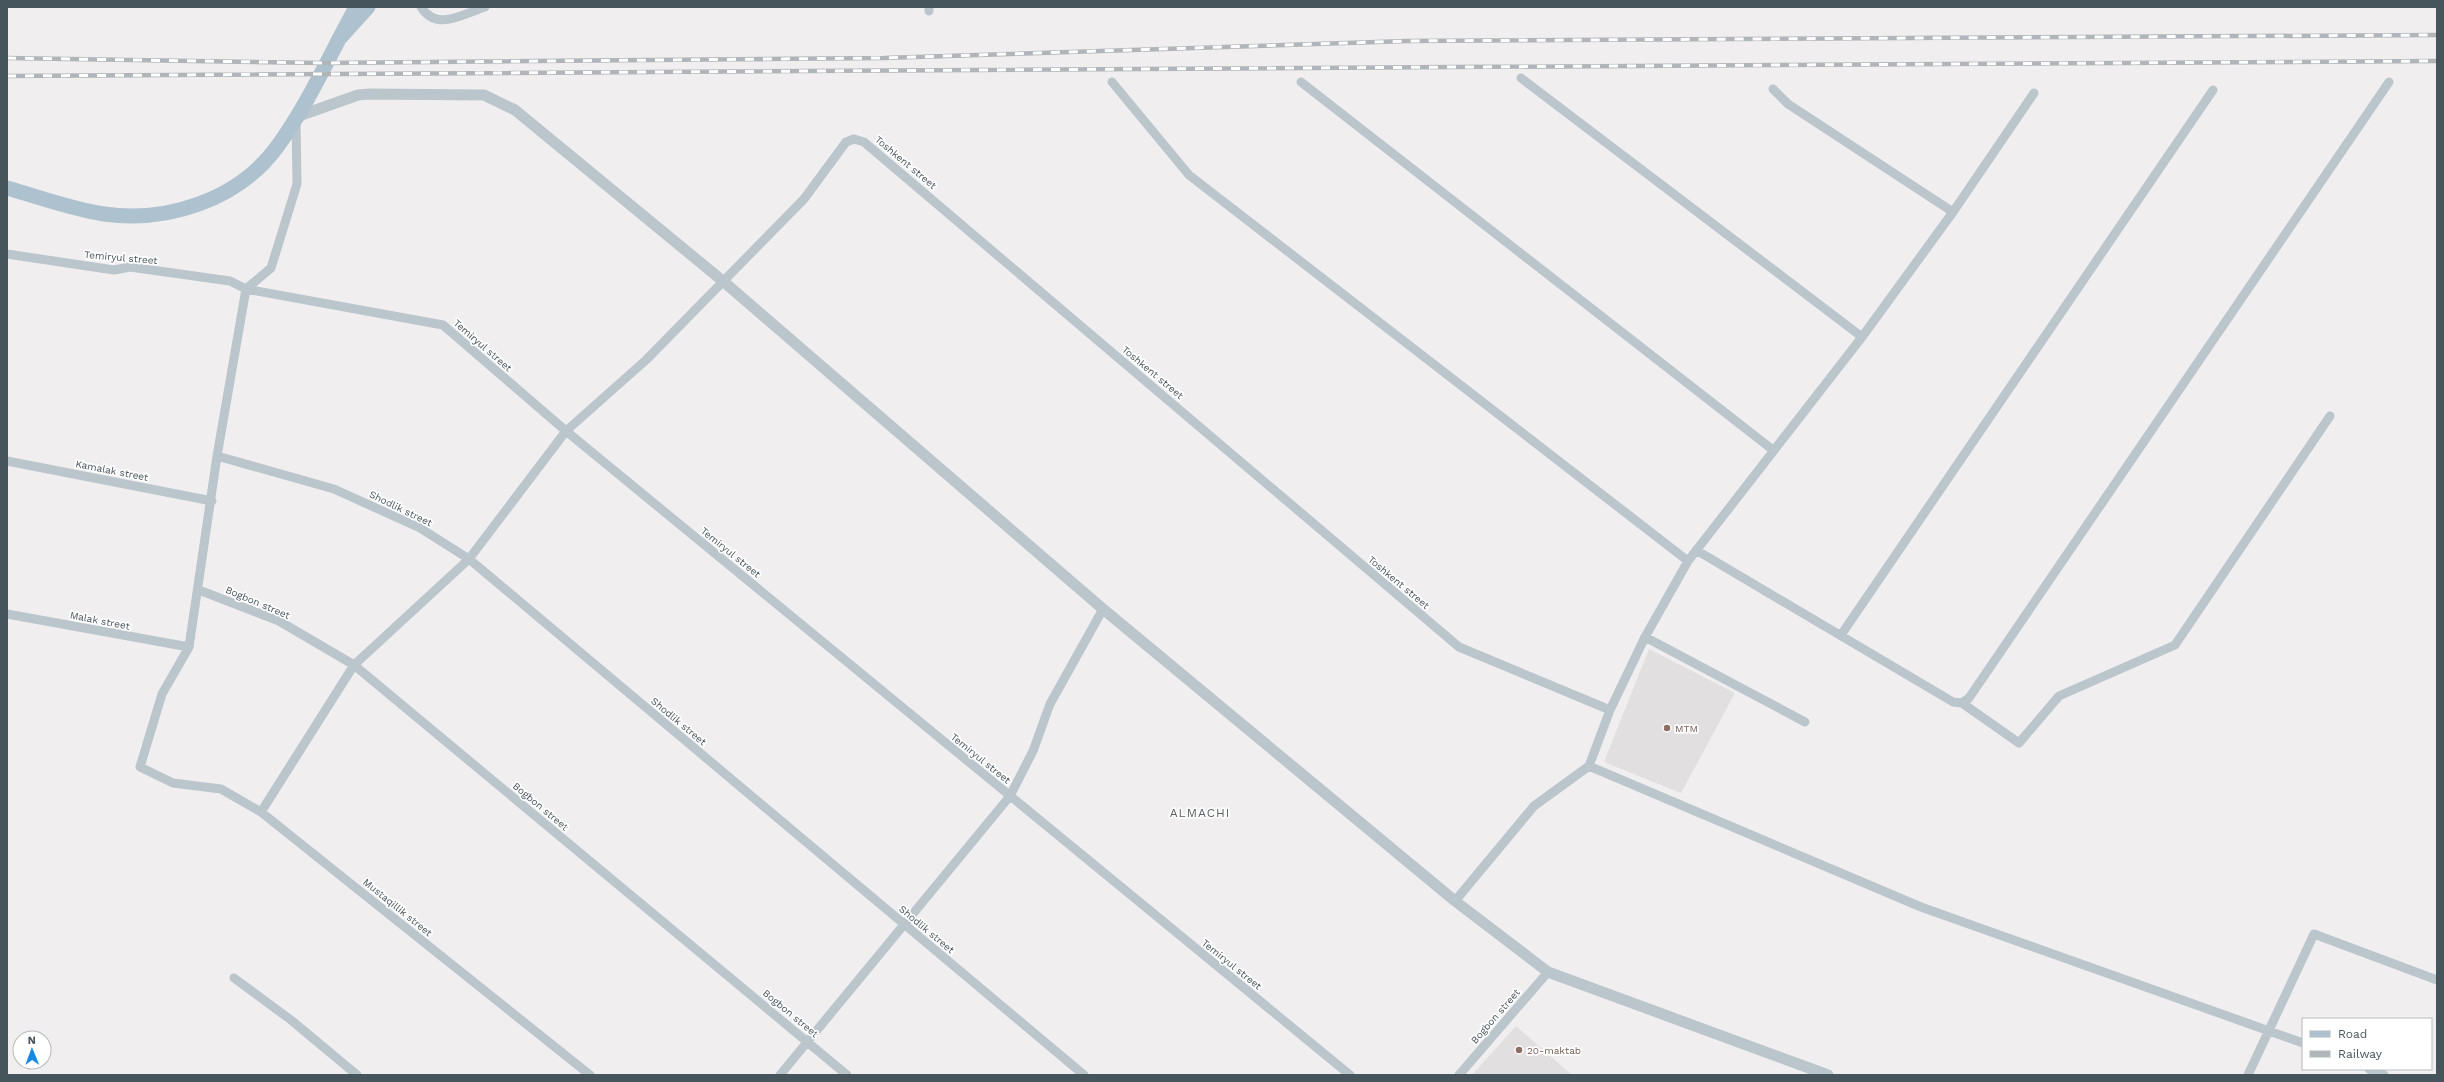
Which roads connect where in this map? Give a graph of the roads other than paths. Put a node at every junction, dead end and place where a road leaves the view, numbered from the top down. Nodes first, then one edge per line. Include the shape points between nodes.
1 (356, 7) edge
2 (368, 7) edge
3 (421, 7) edge
4 (485, 7) edge
5 (339, 39) junction
6 (1521, 78) dead end
7 (1112, 82) dead end
8 (1301, 82) dead end
9 (2389, 82) dead end
10 (1773, 89) dead end
11 (2214, 90) dead end
12 (2034, 93) dead end
13 (296, 117) junction
14 (7, 188) edge
15 (1954, 212) junction
16 (7, 254) edge
17 (724, 282) junction
18 (246, 289) junction
19 (1862, 337) junction
20 (2330, 416) dead end
21 (566, 431) junction
22 (1773, 450) junction
23 (217, 456) junction
24 (7, 461) edge
25 (212, 501) junction
26 (1696, 550) junction
27 (469, 559) junction
28 (1688, 561) junction
29 (199, 590) junction
30 (1103, 609) junction
31 (7, 614) edge
32 (1841, 635) junction
33 (1645, 638) junction
34 (189, 648) junction
35 (354, 665) junction
36 (1962, 703) junction
37 (1610, 710) junction
38 (1805, 722) dead end
39 (1589, 766) junction
40 (1010, 796) junction
41 (261, 812) junction
42 (1455, 901) junction
43 (905, 925) junction
44 (1548, 972) junction
45 (234, 978) dead end
46 (2437, 980) edge
47 (2268, 1030) junction
48 (808, 1042) junction
49 (2302, 1044) edge
50 (2372, 1070) edge
51 (357, 1075) edge
52 (590, 1075) edge
53 (780, 1075) edge
54 (847, 1075) edge
55 (1084, 1075) edge
56 (1350, 1075) edge
57 (1459, 1075) edge
58 (1828, 1075) edge
59 (2248, 1075) edge
60 (2384, 1075) edge

1 - 5 main road
2 - 5 main road
3 - 4 street via 426,15 440,21
5 - 13 main road
6 - 19 street
7 - 28 street via 1189,175
8 - 22 street
9 - 36 street via 1968,698
10 - 15 street via 1788,104
11 - 32 street
12 - 15 street
13 - 14 main road via 276,148 247,178 213,199 182,210 140,215 104,214
13 - 17 street via 358,95 484,95 515,110
13 - 18 street via 297,184 271,268
15 - 19 street
16 - 18 street, Temiryul street via 114,270 130,267 230,281
17 - 21 street via 646,360
17 - 30 street
17 - 37 street, Toshkent street via 804,199 846,142 854,139 864,142 1459,647
18 - 21 street, Temiryul street via 443,326
18 - 23 street
19 - 22 street
20 - 36 street via 2175,645 2058,696 2019,744
21 - 27 street
21 - 40 street, Temiryul street
22 - 26 street
23 - 25 street
23 - 27 street, Shodlik street via 334,489 420,528
24 - 25 street, Kamalak street
25 - 29 street
26 - 28 street
26 - 32 street
27 - 35 street
27 - 43 street, Shodlik street
28 - 33 street
29 - 34 street
29 - 35 street, Bogbon street via 279,621
30 - 40 street via 1050,704 1033,750
30 - 42 street
31 - 34 street, Malak street
32 - 36 street via 1953,702
33 - 37 street
33 - 38 street
34 - 41 street, Mustaqillik street via 162,694 140,767 179,784 221,789
35 - 41 street
35 - 48 street, Bogbon street
37 - 39 street
39 - 42 street via 1534,806
39 - 47 street via 1921,907
40 - 43 street
40 - 56 street, Temiryul street
41 - 52 street, Mustaqillik street
42 - 44 street
43 - 48 street
43 - 55 street, Shodlik street
44 - 57 street, Bogbon street
44 - 58 street
45 - 51 street via 291,1020
46 - 47 street via 2314,934
47 - 49 street
47 - 59 street
48 - 53 street
48 - 54 street, Bogbon street
50 - 60 street

